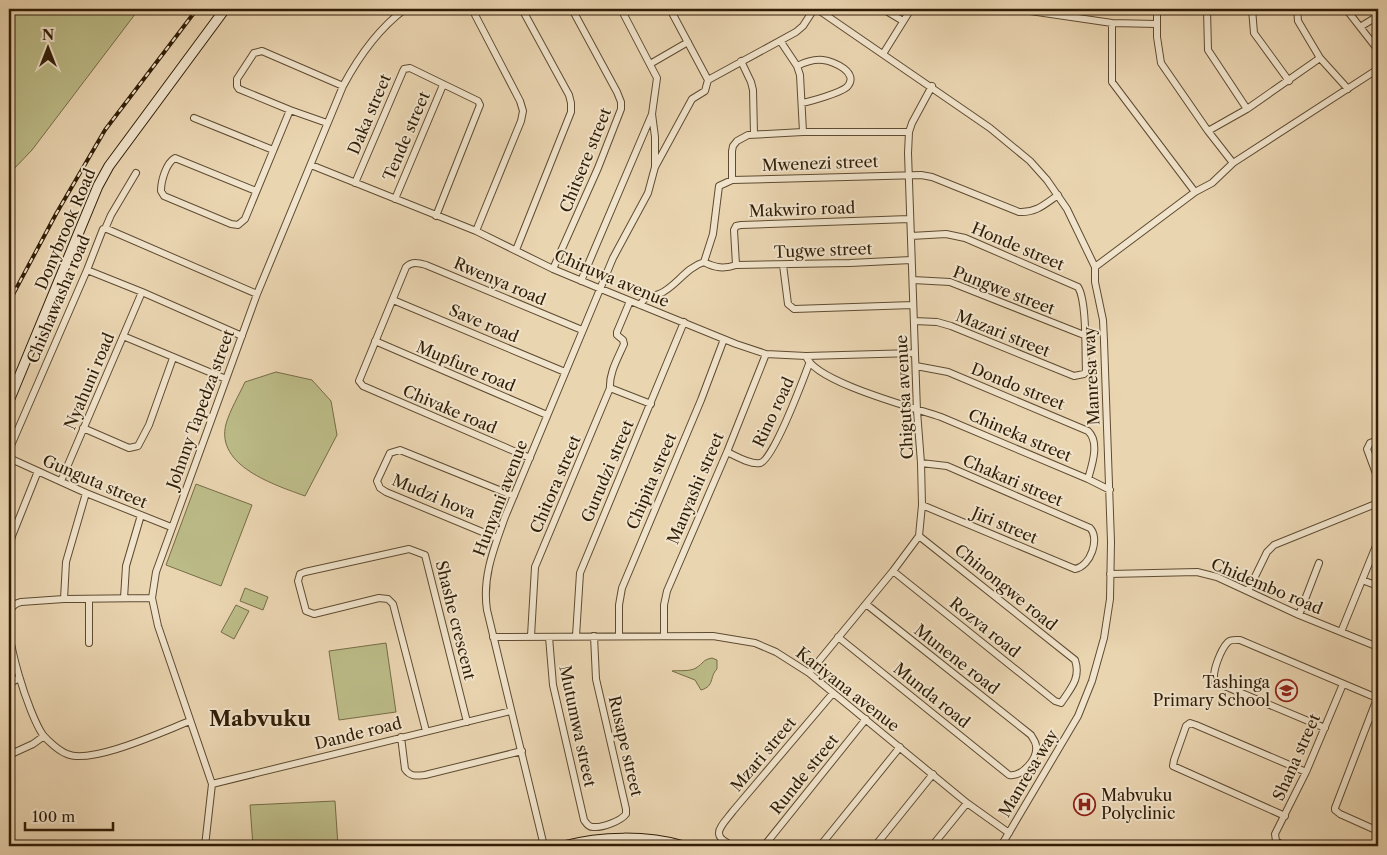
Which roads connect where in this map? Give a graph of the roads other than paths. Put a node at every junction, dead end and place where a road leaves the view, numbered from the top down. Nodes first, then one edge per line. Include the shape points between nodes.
1 (225, 9) edge
2 (405, 9) edge
3 (472, 9) edge
4 (522, 9) edge
5 (572, 9) edge
6 (621, 9) edge
7 (670, 9) edge
8 (815, 9) edge
9 (883, 9) edge
10 (911, 9) edge
11 (1016, 9) edge
12 (1157, 9) edge
13 (1206, 9) edge
14 (1252, 9) edge
15 (1297, 9) edge
16 (1346, 9) edge
17 (1378, 16) edge
18 (904, 21) junction
19 (1112, 23) junction
20 (1157, 24) junction
21 (1360, 28) junction
22 (688, 42) junction
23 (781, 42) junction
24 (1378, 50) edge
25 (883, 54) junction
26 (1320, 58) junction
27 (741, 61) junction
28 (650, 64) junction
29 (797, 66) junction
30 (1378, 70) edge
31 (708, 80) junction
32 (1289, 81) junction
33 (443, 85) junction
34 (343, 86) junction
35 (932, 86) junction
36 (1348, 89) junction
37 (802, 103) junction
38 (1246, 108) junction
39 (290, 110) junction
40 (652, 114) junction
41 (194, 118) dead end
42 (327, 123) junction
43 (1208, 131) junction
44 (803, 132) junction
45 (909, 132) junction
46 (754, 134) junction
47 (273, 150) junction
48 (1233, 162) junction
49 (311, 165) junction
50 (655, 168) junction
51 (136, 173) dead end
52 (908, 174) junction
53 (732, 180) junction
54 (355, 183) junction
55 (256, 191) junction
56 (1195, 192) junction
57 (1058, 195) junction
58 (395, 199) junction
59 (436, 216) junction
60 (909, 218) junction
61 (105, 229) junction
62 (476, 231) junction
63 (911, 236) junction
64 (516, 250) junction
65 (912, 260) junction
66 (704, 262) junction
67 (736, 265) junction
68 (783, 265) junction
69 (1095, 267) junction
70 (553, 269) junction
71 (87, 270) junction
72 (913, 280) junction
73 (581, 281) junction
74 (602, 289) junction
75 (142, 292) junction
76 (257, 294) junction
77 (393, 300) junction
78 (630, 301) junction
79 (640, 305) junction
80 (913, 305) junction
81 (914, 321) junction
82 (684, 322) junction
83 (582, 330) junction
84 (1084, 335) junction
85 (123, 336) junction
86 (242, 336) junction
87 (724, 339) junction
88 (375, 341) junction
89 (915, 352) junction
90 (766, 354) junction
91 (806, 356) junction
92 (173, 358) junction
93 (810, 364) junction
94 (916, 366) junction
95 (566, 372) junction
96 (226, 379) junction
97 (610, 388) junction
98 (9, 401) edge
99 (651, 404) junction
100 (917, 411) junction
101 (547, 415) junction
102 (83, 428) junction
103 (1378, 440) edge
104 (9, 450) edge
105 (727, 452) junction
106 (9, 458) edge
107 (530, 458) junction
108 (921, 462) junction
109 (38, 471) junction
110 (1088, 479) junction
111 (1378, 479) edge
112 (61, 481) junction
113 (1110, 490) junction
114 (86, 492) junction
115 (514, 496) junction
116 (1378, 504) edge
117 (922, 505) junction
118 (141, 515) junction
119 (171, 527) junction
120 (919, 536) junction
121 (497, 538) junction
122 (1378, 541) edge
123 (9, 550) edge
124 (1319, 563) dead end
125 (1078, 569) joint
126 (893, 571) junction
127 (1110, 574) junction
128 (1362, 580) junction
129 (1378, 586) edge
130 (1248, 591) junction
131 (124, 598) junction
132 (152, 598) junction
133 (64, 599) junction
134 (89, 599) junction
135 (866, 604) junction
136 (1299, 615) junction
137 (1341, 632) junction
138 (531, 636) junction
139 (576, 636) junction
140 (594, 636) junction
141 (619, 636) junction
142 (664, 636) junction
143 (493, 637) junction
144 (549, 637) junction
145 (838, 637) junction
146 (89, 644) dead end
147 (1378, 647) edge
148 (809, 673) junction
149 (19, 678) junction
150 (9, 684) edge
151 (1343, 684) junction
152 (833, 692) junction
153 (1378, 697) edge
154 (1060, 702) joint
155 (511, 710) junction
156 (866, 719) junction
157 (190, 721) junction
158 (467, 722) junction
159 (1324, 728) junction
160 (426, 731) junction
161 (44, 736) junction
162 (401, 737) junction
163 (900, 747) junction
164 (522, 752) junction
165 (9, 755) edge
166 (1306, 772) junction
167 (933, 774) junction
168 (1009, 775) joint
169 (212, 784) junction
170 (967, 803) junction
171 (1285, 816) junction
172 (584, 820) joint
173 (1377, 828) edge
174 (1009, 833) junction
175 (632, 843) edge
176 (205, 846) edge
177 (544, 846) edge
178 (563, 846) edge
179 (684, 846) edge
180 (734, 846) edge
181 (764, 846) edge
182 (820, 846) edge
183 (875, 846) edge
184 (932, 846) edge
185 (1001, 846) edge
186 (1285, 846) edge

1 - 98 street, Donybrook Road via 109,166
2 - 34 street, Johnny Tapedza street via 367,46
3 - 62 street via 523,111
4 - 64 street via 569,95 571,112
5 - 70 street, Chitsere street via 617,92 622,109
6 - 28 street
7 - 22 street
8 - 23 street via 800,29
8 - 25 street, Manresa way
9 - 18 street
10 - 18 street
11 - 19 street
12 - 20 street
13 - 38 street via 1208,50
14 - 32 street via 1254,33
15 - 26 street via 1298,21
16 - 21 street
17 - 21 street
18 - 25 street
19 - 20 street
19 - 56 street via 1112,82
20 - 43 street via 1161,63
21 - 24 street
22 - 28 street
22 - 31 street
23 - 27 street
23 - 29 street
25 - 35 street, Manresa way
26 - 32 street
26 - 36 street
27 - 31 street
27 - 46 street via 753,90
28 - 40 street via 657,78
29 - 37 street
29 - 37 street via 810,61 832,62 849,73 850,80 846,87 832,94
30 - 36 street
31 - 50 street via 704,91 692,99
32 - 38 street
33 - 54 street, Daka street via 410,68 404,69
33 - 58 street, Tende street
33 - 59 street via 478,101 480,108
34 - 39 street via 256,51 237,79 237,86
34 - 42 street, Johnny Tapedza street
35 - 45 street, Chigutsa avenue
35 - 57 street, Manresa way via 1004,138 1036,168
36 - 48 street
37 - 44 street
38 - 43 street
39 - 42 street
39 - 47 street
40 - 50 street
40 - 73 street
41 - 47 street
42 - 49 street, Johnny Tapedza street
43 - 48 street
44 - 45 street
44 - 46 street
45 - 52 street, Chigutsa avenue
46 - 53 street via 733,146
47 - 55 street
48 - 56 street via 1212,182
49 - 54 street, Chiruwa avenue
49 - 76 street, Johnny Tapedza street
50 - 74 street, Hunyani avenue via 648,193 614,258
51 - 61 street
52 - 53 street, Mwenezi street
52 - 57 street, Mwenezi street via 932,177 1019,212 1036,210
52 - 60 street, Chigutsa avenue
53 - 66 street via 719,186 713,234
54 - 58 street, Chiruwa avenue
55 - 55 street via 245,220 238,225 164,196 161,191 164,174 175,158
56 - 69 street
57 - 69 street, Manresa way
58 - 59 street, Chiruwa avenue
59 - 62 street, Chiruwa avenue
60 - 63 street, Chigutsa avenue
60 - 67 street, Makwiro road via 736,226
61 - 71 street, Chishawasha road via 101,231
61 - 76 street, Chishawasha road
62 - 64 street, Chiruwa avenue
63 - 65 street, Chigutsa avenue
63 - 84 street, Honde street via 946,234 966,238 1077,286
64 - 70 street, Chiruwa avenue
65 - 68 street, Tugwe street
65 - 72 street, Chigutsa avenue
66 - 67 street, Tugwe street via 716,267
66 - 79 street via 684,273 663,292 645,297
67 - 68 street, Tugwe street
68 - 80 street via 788,304 793,308
69 - 113 street, Manresa way via 1103,320
70 - 73 street, Chiruwa avenue
71 - 75 street
71 - 104 street, Chishawasha road
72 - 80 street, Chigutsa avenue
72 - 84 street, Pungwe street via 950,282
73 - 74 street, Chiruwa avenue
74 - 78 street, Chiruwa avenue
74 - 83 street, Hunyani avenue
75 - 85 street, Nyahuni road
75 - 86 street
76 - 86 street, Johnny Tapedza street
77 - 83 street, Rwenya road via 407,265 416,263
77 - 88 street
77 - 95 street, Save road
78 - 79 street, Chiruwa avenue
78 - 97 street, Chitora street via 617,332 624,344
79 - 82 street, Chiruwa avenue
80 - 81 street, Chigutsa avenue
81 - 84 street, Mazari street via 944,324 1080,376 1086,371
81 - 89 street, Chigutsa avenue
82 - 87 street, Chiruwa avenue
82 - 99 street, Gurudzi street
83 - 95 street, Hunyani avenue
85 - 92 street
85 - 102 street, Nyahuni road
86 - 96 street, Johnny Tapedza street
87 - 90 street, Chiruwa avenue
87 - 141 street, Chipita street via 622,588
88 - 101 street, Mupfure road
88 - 107 street, Chivake road via 359,381 365,388
89 - 91 street, Chiruwa avenue
89 - 94 street, Chigutsa avenue
90 - 91 street, Chiruwa avenue
90 - 105 street, Manyashi street
91 - 93 street
92 - 96 street
92 - 102 street via 138,446 129,448
93 - 100 street, Chineka street via 857,389
93 - 105 street, Rino road via 766,460 755,463
94 - 100 street, Chigutsa avenue
94 - 110 street, Dondo street via 948,372 1088,431 1093,438 1094,453
95 - 101 street, Hunyani avenue
96 - 119 street, Johnny Tapedza street
97 - 99 street
97 - 138 street, Chitora street via 535,567
99 - 139 street, Gurudzi street via 580,573
100 - 108 street, Chigutsa avenue
100 - 110 street, Chineka street
101 - 107 street, Hunyani avenue
102 - 112 street, Nyahuni road
103 - 111 street via 1370,443 1367,452
105 - 142 street, Manyashi street via 668,591 664,605
106 - 109 street, Gunguta street
107 - 115 street, Hunyani avenue
108 - 117 street, Chigutsa avenue
108 - 125 street, Chakari street via 947,466 1092,528 1092,556
109 - 112 street, Gunguta street
109 - 123 street
110 - 113 street, Chineka street
112 - 114 street, Gunguta street
113 - 127 street, Manresa way
114 - 118 street, Gunguta street
114 - 133 street via 68,553
115 - 121 street, Hunyani avenue
115 - 121 street, Mudzi hova via 400,450 390,453 377,481 386,492
116 - 130 street via 1274,545 1267,552
117 - 120 street, Chigutsa avenue
117 - 125 street, Jiri street
118 - 119 street, Gunguta street
118 - 131 street via 126,566
119 - 132 street, Johnny Tapedza street via 157,568
120 - 126 street
120 - 154 street, Chinongwe road via 1075,660 1078,670 1074,684
121 - 143 street, Hunyani avenue via 486,581 485,600
122 - 128 street
124 - 136 street
126 - 135 street
126 - 154 street, Rozva road
127 - 130 street, Chidembo road via 1197,572
127 - 174 street, Manresa way via 1104,638 1092,681 1072,726
128 - 129 street
128 - 137 street
130 - 136 street, Chidembo road
131 - 132 street
131 - 134 street
132 - 157 street, Johnny Tapedza street via 162,642
133 - 134 street
133 - 149 street via 22,602 12,608 10,632
134 - 146 street
135 - 145 street
135 - 168 street, Munene road via 1031,736 1036,744 1036,753 1024,771
136 - 137 street, Chidembo road
137 - 147 street, Chidembo road
138 - 143 street, Kariyana avenue
138 - 144 street, Kariyana avenue
139 - 140 street, Kariyana avenue
139 - 144 street, Kariyana avenue
140 - 141 street, Kariyana avenue
140 - 172 street, Rusape street via 596,679 626,814 620,821 593,827
141 - 142 street, Kariyana avenue
142 - 148 street, Kariyana avenue via 744,640 776,652
143 - 155 street, Hunyani avenue
144 - 172 street, Mutumwa street via 553,685
145 - 148 street
145 - 168 street, Munda road
148 - 152 street, Kariyana avenue
149 - 150 street
149 - 161 street
151 - 153 street
151 - 159 street, Shana street
151 - 159 street via 1236,640 1227,643 1215,668 1213,678 1216,682
152 - 156 street, Kariyana avenue
152 - 180 street, Mzari street via 721,827 718,835 722,841
153 - 173 street via 1335,806 1337,812
155 - 158 street, Dande road
155 - 164 street, Hunyani avenue
156 - 163 street, Kariyana avenue
156 - 181 street, Runde street
157 - 161 street via 96,755 68,754
157 - 169 street, Johnny Tapedza street
158 - 160 street, Dande road
158 - 160 street, Shashe crescent via 425,555 409,549 300,574 298,581 306,611 310,613 379,598 388,599 393,604
159 - 166 street, Shana street
160 - 162 street, Dande road
161 - 165 street
162 - 164 street via 405,769 414,776
162 - 169 street, Dande road
163 - 167 street, Kariyana avenue
163 - 182 street
164 - 177 street, Hunyani avenue
166 - 171 street, Shana street
166 - 171 street via 1196,725 1190,723 1186,726 1174,766
167 - 170 street, Kariyana avenue
167 - 183 street
169 - 176 street, Johnny Tapedza street
170 - 174 street, Kariyana avenue
170 - 184 street
171 - 186 street, Shana street via 1275,834 1276,841
174 - 185 street, Manresa way
175 - 178 street via 597,839
175 - 179 street

